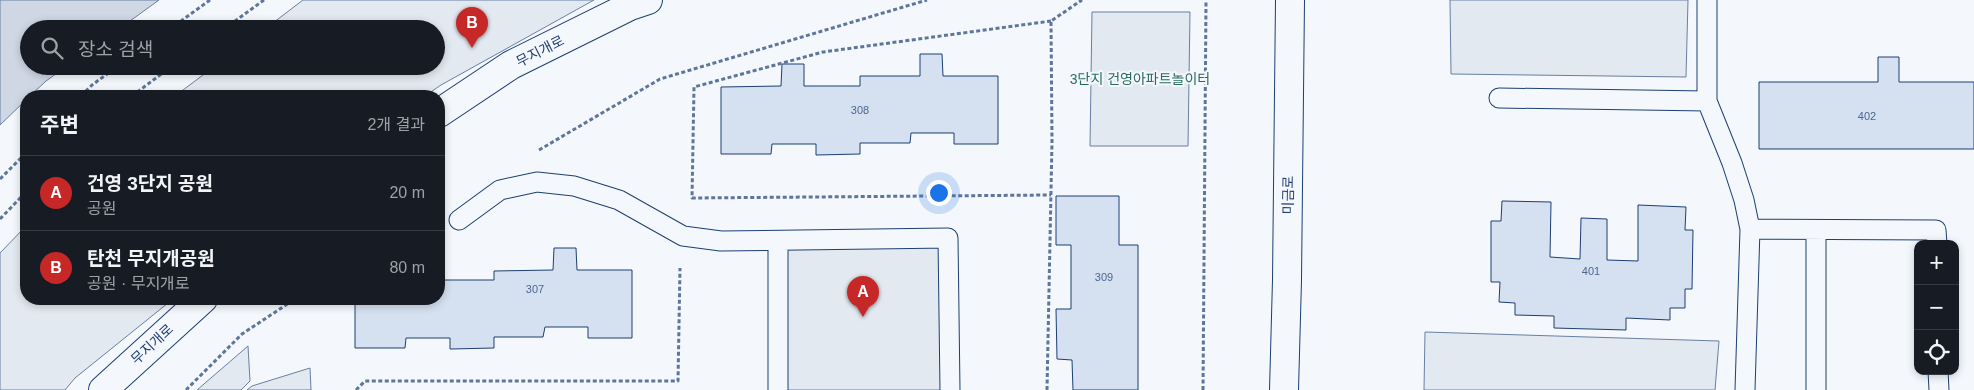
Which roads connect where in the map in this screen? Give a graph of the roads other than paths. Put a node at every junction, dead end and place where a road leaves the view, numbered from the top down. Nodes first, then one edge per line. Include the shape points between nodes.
1 (648, 0) edge
2 (1290, 0) edge
3 (1706, 0) edge
4 (1499, 98) dead end
5 (1706, 100) junction
6 (445, 109) edge
7 (459, 220) dead end
8 (1750, 229) junction
9 (1816, 230) junction
10 (1937, 240) edge
11 (778, 241) junction
12 (196, 305) edge
13 (1938, 375) edge
14 (102, 390) edge
15 (778, 390) edge
16 (950, 390) edge
17 (1284, 390) edge
18 (1745, 390) edge
19 (1816, 390) edge
20 (1939, 390) edge

1 - 6 main road, 무지개로 via 511,65
2 - 17 main road, 미금로
3 - 5 lane
4 - 5 lane
5 - 8 lane via 1732,163
7 - 11 lane via 500,190 537,182 574,186 619,200 683,236 721,241
8 - 9 lane
8 - 18 lane
9 - 10 lane via 1936,230
9 - 19 lane
11 - 15 lane
11 - 16 lane via 948,238
12 - 14 main road, 무지개로
13 - 20 lane

